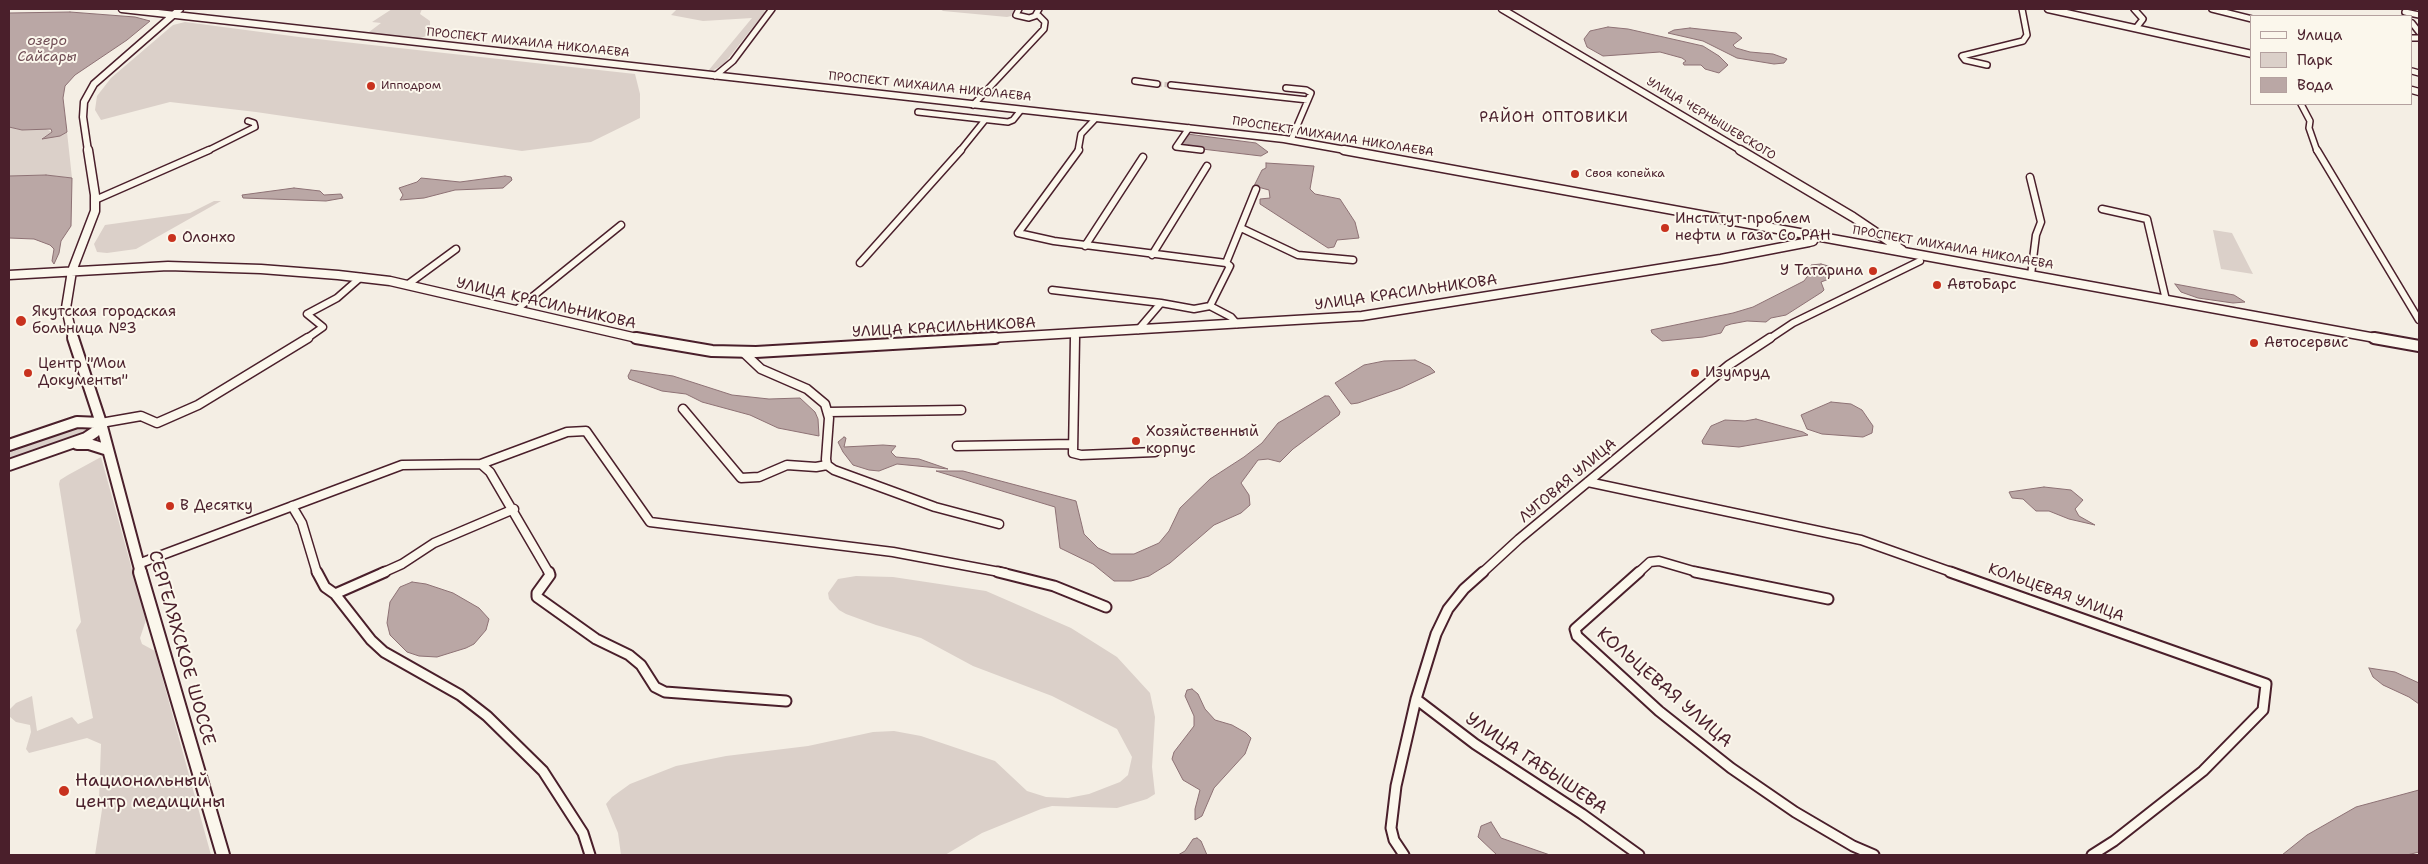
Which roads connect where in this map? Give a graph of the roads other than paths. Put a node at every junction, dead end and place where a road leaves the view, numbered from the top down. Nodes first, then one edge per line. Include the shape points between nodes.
1 (122, 9) edge
2 (180, 9) edge
3 (772, 9) edge
4 (1019, 9) edge
5 (1039, 9) edge
6 (1502, 9) edge
7 (2022, 9) edge
8 (2048, 9) edge
9 (2129, 9) edge
10 (2212, 9) edge
11 (2135, 10) edge
12 (2405, 12) edge
13 (1037, 14) junction
14 (173, 15) junction
15 (2419, 15) edge
16 (1029, 18) junction
17 (2250, 18) edge
18 (1043, 21) junction
19 (2136, 28) junction
20 (2250, 54) edge
21 (1987, 65) dead end
22 (715, 76) junction
23 (1135, 82) dead end
24 (1158, 84) tunnel mouth
25 (1171, 85) tunnel mouth
26 (1286, 88) dead end
27 (1308, 100) junction
28 (973, 105) junction
29 (2302, 105) edge
30 (1021, 110) junction
31 (918, 112) dead end
32 (1096, 118) junction
33 (985, 120) junction
34 (248, 121) dead end
35 (1189, 128) junction
36 (1291, 140) junction
37 (1201, 150) dead end
38 (1142, 157) dead end
39 (1207, 166) dead end
40 (2030, 177) dead end
41 (1256, 189) dead end
42 (95, 200) junction
43 (2102, 209) dead end
44 (621, 225) dead end
45 (1241, 228) junction
46 (1815, 236) junction
47 (1085, 246) junction
48 (456, 249) dead end
49 (1905, 252) junction
50 (1152, 255) junction
51 (1353, 260) dead end
52 (860, 263) dead end
53 (1226, 263) junction
54 (72, 271) junction
55 (9, 274) edge
56 (2031, 275) junction
57 (361, 277) junction
58 (407, 286) junction
59 (1052, 290) dead end
60 (2166, 300) junction
61 (1161, 303) junction
62 (1210, 306) junction
63 (516, 310) junction
64 (2419, 320) edge
65 (1237, 324) junction
66 (1138, 330) junction
67 (1075, 334) junction
68 (2419, 346) edge
69 (743, 352) junction
70 (94, 403) junction
71 (683, 409) dead end
72 (961, 410) dead end
73 (829, 412) junction
74 (77, 422) junction
75 (101, 423) junction
76 (74, 444) junction
77 (1073, 444) junction
78 (9, 445) edge
79 (957, 446) dead end
80 (108, 450) junction
81 (1155, 452) dead end
82 (481, 464) junction
83 (9, 465) edge
84 (827, 466) junction
85 (1588, 482) junction
86 (292, 506) junction
87 (514, 509) junction
88 (999, 524) dead end
89 (138, 564) junction
90 (335, 594) junction
91 (1828, 599) dead end
92 (1106, 607) dead end
93 (1416, 699) junction
94 (786, 701) dead end
95 (224, 855) edge
96 (590, 855) edge
97 (1404, 855) edge
98 (1639, 855) edge
99 (1874, 855) edge
100 (2092, 855) edge

1 - 14 main road, ПРОСПЕКТ МИХАИЛА НИКОЛАЕВА
2 - 14 main road, СЕРГЕЛЯХСКОЕ ШОССЕ
3 - 22 street via 733,60
4 - 16 street via 1016,15
5 - 13 street
6 - 49 main road, УЛИЦА ЧЕРНЫШЕВСКОГО via 1853,217
7 - 21 street via 2028,35 2023,41 1962,56 1965,60
8 - 19 main road
9 - 11 street
10 - 17 street
11 - 19 street via 2143,19
12 - 15 street
13 - 16 street
13 - 18 street
14 - 22 main road, ПРОСПЕКТ МИХАИЛА НИКОЛАЕВА
14 - 42 main road, СЕРГЕЛЯХСКОЕ ШОССЕ via 104,74 84,102 83,117
16 - 18 street
18 - 28 street via 1046,24 1044,29
19 - 20 main road
22 - 28 main road, ПРОСПЕКТ МИХАИЛА НИКОЛАЕВА
23 - 24 street
25 - 27 street
26 - 27 street via 1310,91
27 - 36 street
28 - 30 main road, ПРОСПЕКТ МИХАИЛА НИКОЛАЕВА
29 - 64 street via 2310,121 2316,149
30 - 32 main road, ПРОСПЕКТ МИХАИЛА НИКОЛАЕВА
30 - 33 street via 1008,122
31 - 33 street
32 - 35 main road, ПРОСПЕКТ МИХАИЛА НИКОЛАЕВА
32 - 47 street via 1080,134 1079,150 1018,233
33 - 52 street via 948,167 907,208
34 - 42 street via 255,127 180,164
35 - 36 main road, ПРОСПЕКТ МИХАИЛА НИКОЛАЕВА
35 - 37 street via 1176,147
36 - 46 main road, ПРОСПЕКТ МИХАИЛА НИКОЛАЕВА
38 - 47 street
39 - 50 street
40 - 56 street via 2041,222 2036,235
41 - 45 street
42 - 54 main road, СЕРГЕЛЯХСКОЕ ШОССЕ via 92,224
43 - 60 street via 2147,219
44 - 63 street
45 - 51 street via 1298,254
45 - 53 street
46 - 49 main road, ПРОСПЕКТ МИХАИЛА НИКОЛАЕВА
46 - 65 main road, УЛИЦА КРАСИЛЬНИКОВА via 1809,242 1721,259 1385,312
47 - 50 street
48 - 58 street
49 - 56 main road, ПРОСПЕКТ МИХАИЛА НИКОЛАЕВА
49 - 85 street, ЛУГОВАЯ УЛИЦА via 1920,261 1765,340 1729,365
50 - 53 street
53 - 62 street via 1230,269
54 - 55 main road, УЛИЦА КРАСИЛЬНИКОВА
54 - 57 main road, УЛИЦА КРАСИЛЬНИКОВА via 224,267
54 - 70 main road, СЕРГЕЛЯХСКОЕ ШОССЕ via 66,308
56 - 60 main road, ПРОСПЕКТ МИХАИЛА НИКОЛАЕВА
57 - 58 main road, УЛИЦА КРАСИЛЬНИКОВА
57 - 75 street via 338,298 307,314 322,324 319,331 198,405 157,423 141,416
58 - 63 main road, УЛИЦА КРАСИЛЬНИКОВА
59 - 61 street
60 - 68 main road, ПРОСПЕКТ МИХАИЛА НИКОЛАЕВА
61 - 62 street via 1194,309
61 - 66 street
62 - 65 street
63 - 69 main road, УЛИЦА КРАСИЛЬНИКОВА via 663,344
65 - 66 main road, УЛИЦА КРАСИЛЬНИКОВА
66 - 67 main road, УЛИЦА КРАСИЛЬНИКОВА
67 - 69 main road, УЛИЦА КРАСИЛЬНИКОВА
67 - 77 street
69 - 73 street via 761,369 815,394
70 - 74 main road
70 - 75 main road, СЕРГЕЛЯХСКОЕ ШОССЕ
71 - 84 street via 741,478 759,477 787,465
72 - 73 street
73 - 84 street
74 - 75 main road
74 - 78 main road
75 - 76 main road via 95,432
75 - 80 main road, СЕРГЕЛЯХСКОЕ ШОССЕ
76 - 80 main road via 89,444
76 - 83 main road
77 - 79 street
77 - 81 street via 1075,455
80 - 89 main road, СЕРГЕЛЯХСКОЕ ШОССЕ
82 - 86 street via 402,464
82 - 87 street via 490,472
82 - 92 street via 568,432 586,431 650,522 874,549 996,571 1054,586
84 - 88 street via 902,497
85 - 93 street, ЛУГОВАЯ УЛИЦА via 1484,570 1453,602 1436,634
85 - 100 street, КОЛЬЦЕВАЯ УЛИЦА via 1861,540 2266,684 2264,710 2202,772
86 - 89 street
86 - 90 street via 302,523 319,579
87 - 90 street via 434,543 402,564
87 - 94 street via 550,575 537,597 596,639 629,655 641,665 655,687 665,692
89 - 95 main road, СЕРГЕЛЯХСКОЕ ШОССЕ
90 - 96 street via 384,652 460,695 487,716 543,771 583,833
91 - 99 street, КОЛЬЦЕВАЯ УЛИЦА via 1703,574 1659,561 1650,562 1574,629 1577,636 1659,710 1730,768 1795,812
93 - 97 street, ЛУГОВАЯ УЛИЦА via 1392,805 1391,828 1394,840
93 - 98 street, УЛИЦА ГАБЫШЕВА via 1475,744

